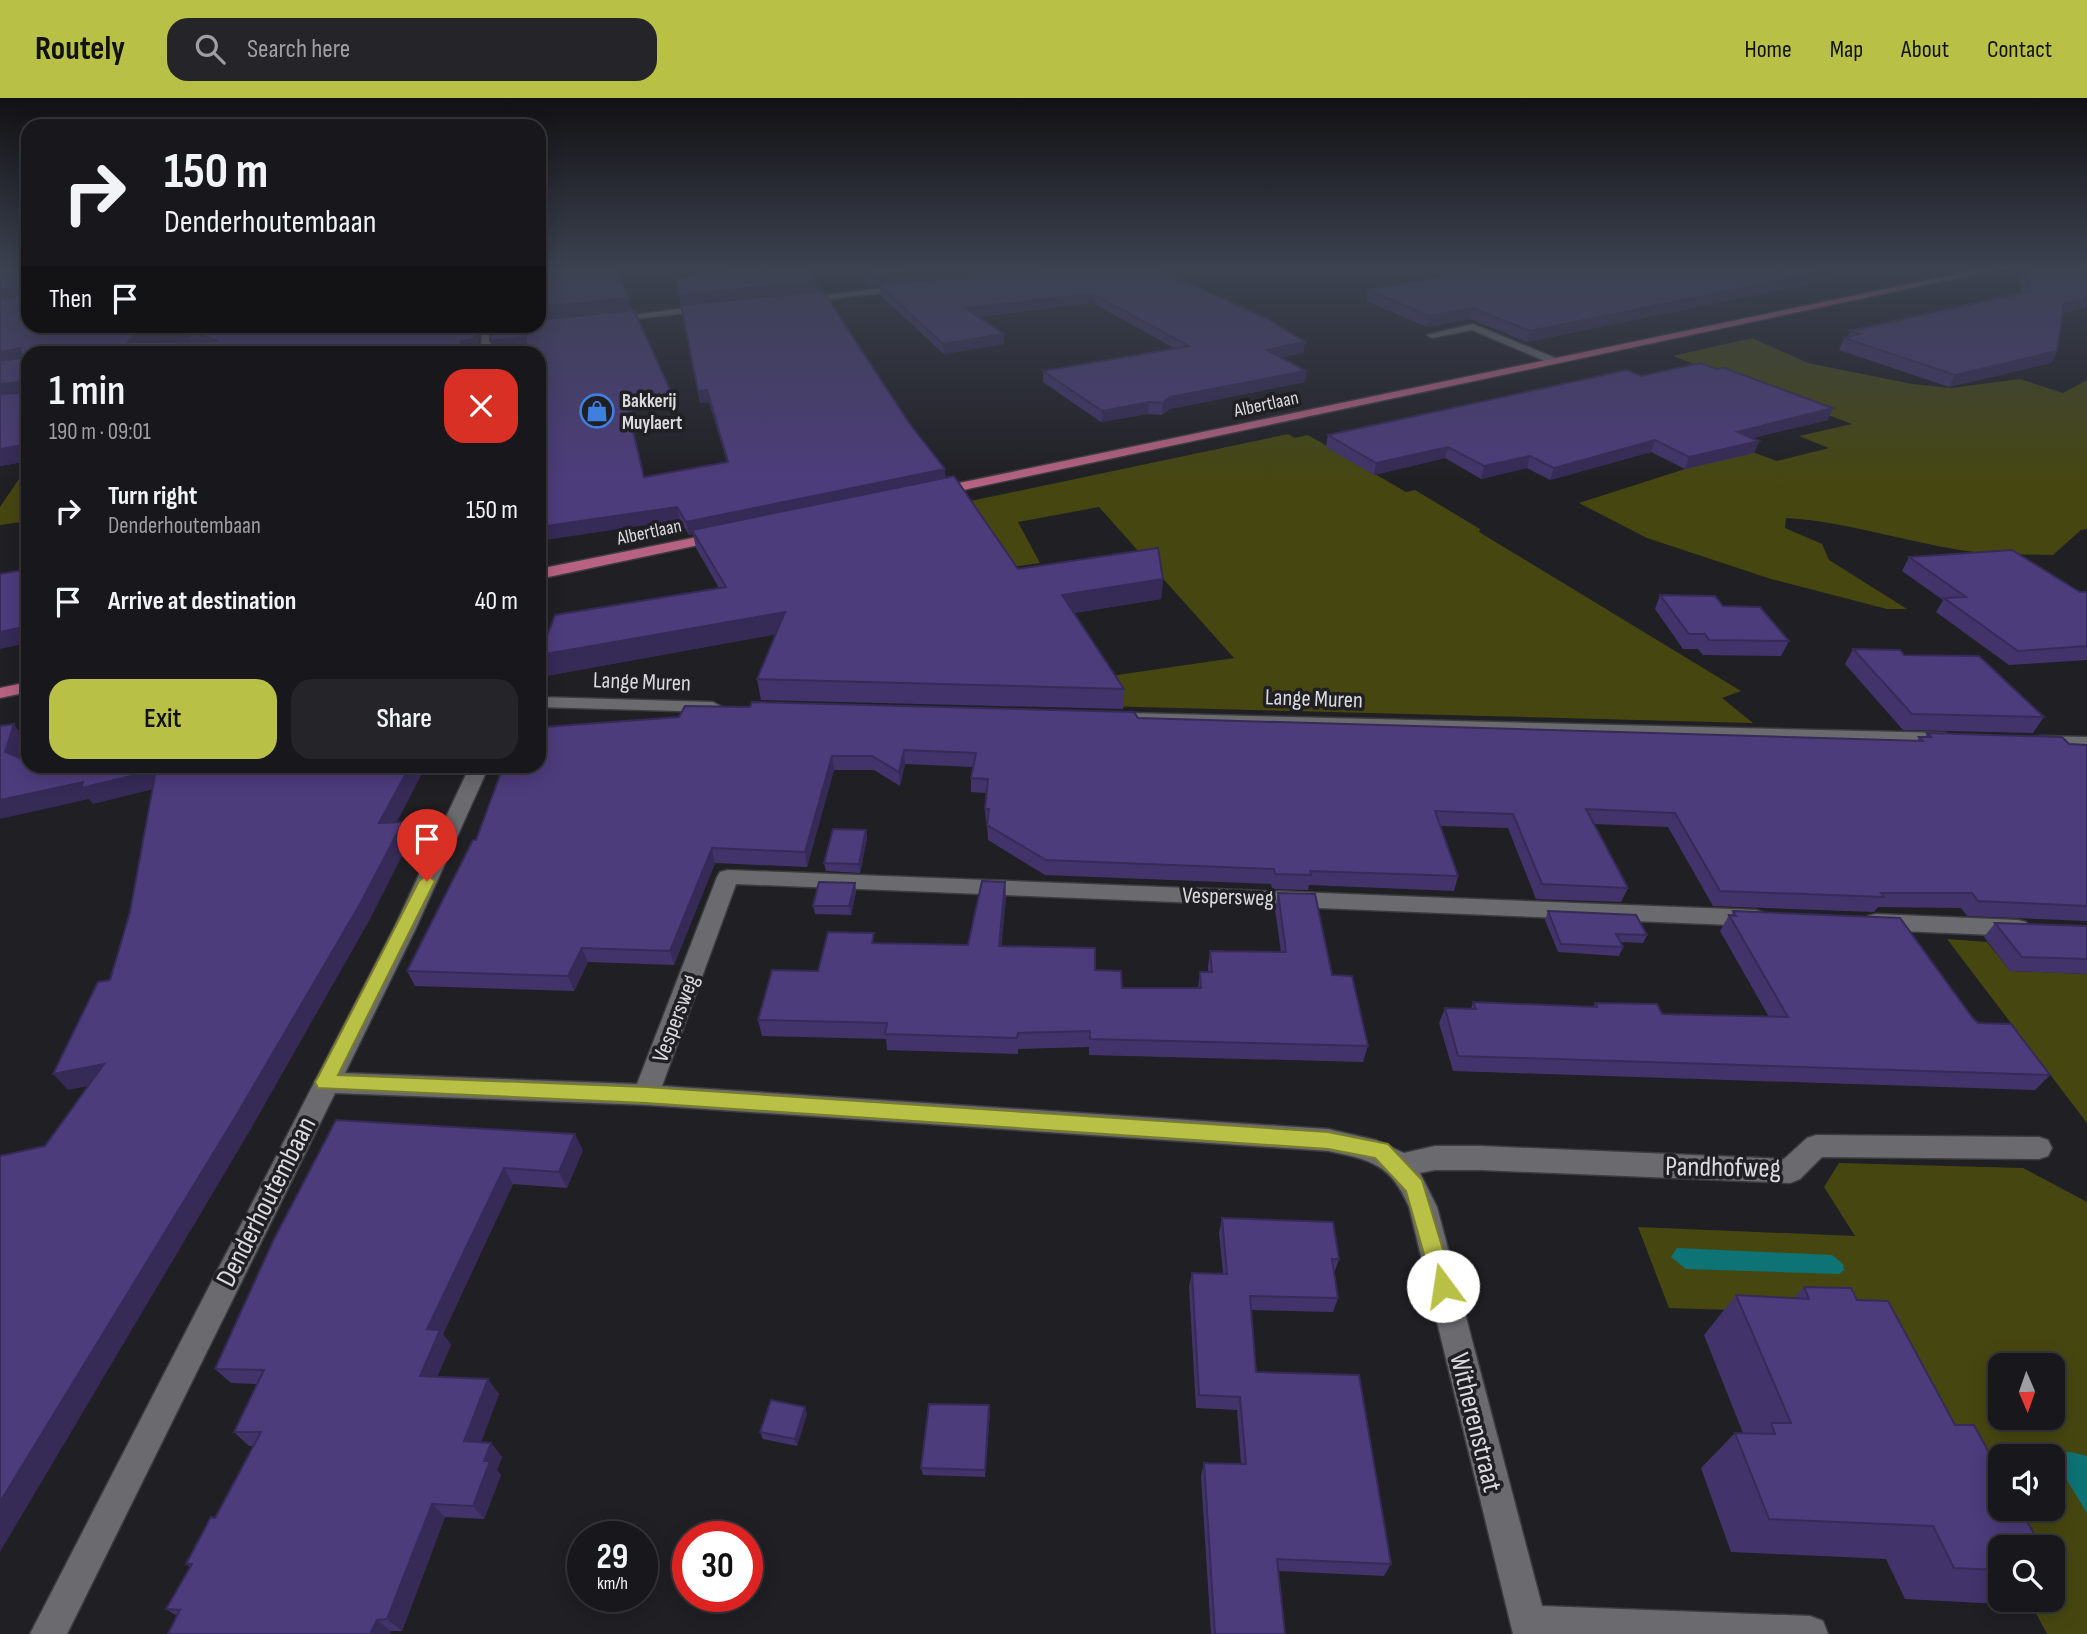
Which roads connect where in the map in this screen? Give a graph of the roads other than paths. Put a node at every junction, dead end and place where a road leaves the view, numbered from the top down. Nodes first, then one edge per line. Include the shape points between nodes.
1 (1504, 340) edge
2 (1662, 340) edge
3 (1556, 362) junction
4 (920, 495) edge
5 (743, 531) edge
6 (546, 573) edge
7 (21, 688) edge
8 (0, 693) edge
9 (546, 702) edge
10 (734, 708) edge
11 (1111, 718) edge
12 (1961, 740) edge
13 (2017, 741) edge
14 (2087, 743) edge
15 (477, 773) edge
16 (1776, 918) edge
17 (1858, 922) edge
18 (2034, 929) edge
19 (324, 1082) junction
20 (646, 1095) junction
21 (2039, 1148) dead end
22 (1399, 1166) junction
23 (1529, 1629) edge
24 (48, 1634) edge
25 (1810, 1634) edge

1 - 3 street
2 - 3 main road, Albertlaan
3 - 4 main road, Albertlaan
5 - 6 main road, Albertlaan
7 - 8 main road
9 - 10 street, Lange Muren
11 - 12 street, Lange Muren
13 - 14 street
15 - 19 street, Denderhoutembaan via 405,928
16 - 20 street, Vespersweg via 728,877
17 - 18 street
19 - 20 street, Witherenstraat
19 - 24 street, Denderhoutembaan
20 - 22 street, Witherenstraat via 1328,1140 1381,1150
21 - 22 street, Pandhofweg via 1816,1146 1790,1171 1481,1158 1435,1158
22 - 23 street, Witherenstraat via 1415,1186 1423,1207
23 - 25 street

